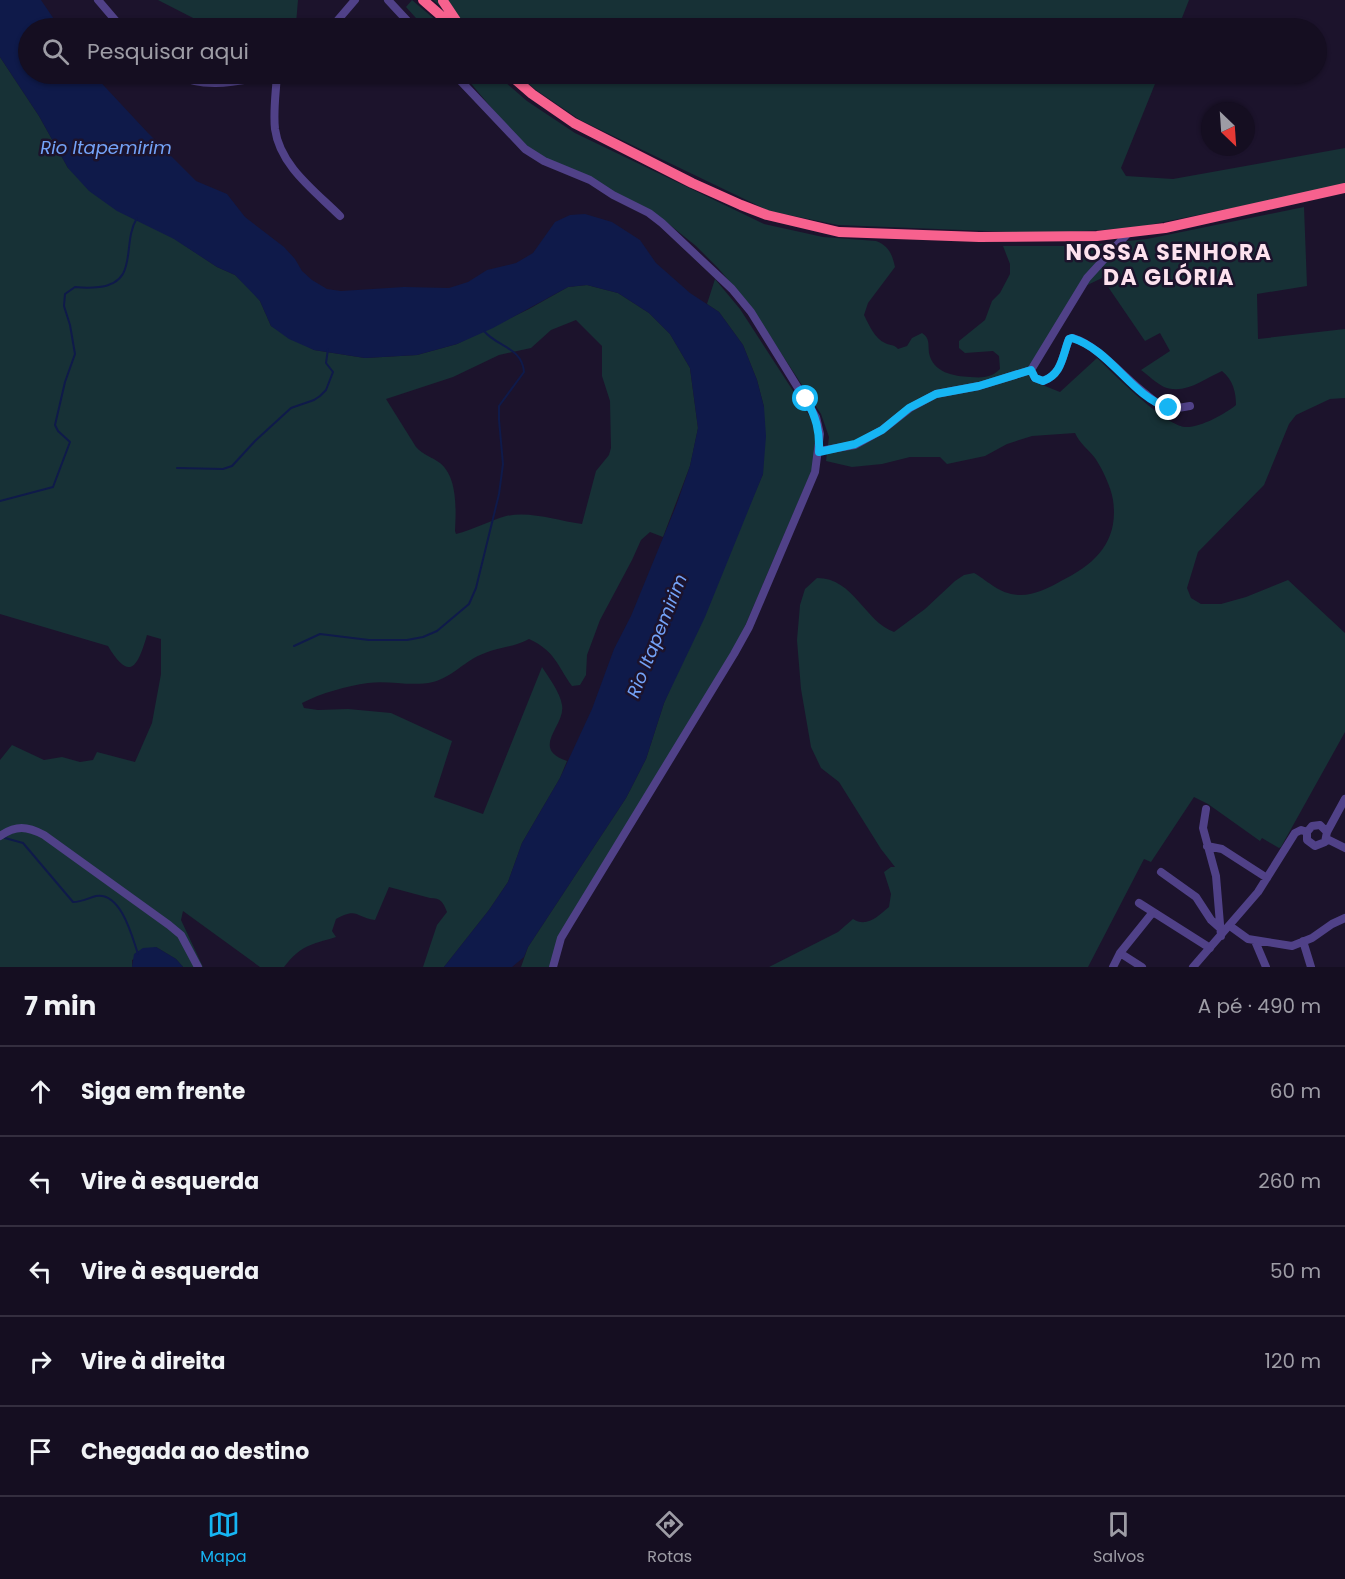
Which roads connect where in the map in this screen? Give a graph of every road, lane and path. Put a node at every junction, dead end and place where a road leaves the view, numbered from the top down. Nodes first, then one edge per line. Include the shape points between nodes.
1 (98, 0) edge
2 (356, 0) edge
3 (388, 0) edge
4 (423, 0) edge
5 (442, 1) edge
6 (113, 18) edge
7 (340, 18) edge
8 (405, 18) edge
9 (444, 18) edge
10 (455, 18) edge
11 (276, 84) edge
12 (463, 84) edge
13 (520, 84) edge
14 (1345, 188) edge
15 (340, 216) dead end
16 (1129, 232) junction
17 (1031, 370) junction
18 (1190, 406) dead end
19 (819, 452) junction
20 (1345, 800) edge
21 (1206, 809) dead end
22 (1307, 832) junction
23 (1327, 835) junction
24 (0, 836) edge
25 (1207, 846) junction
26 (1345, 848) edge
27 (1161, 872) dead end
28 (1267, 878) junction
29 (1139, 903) dead end
30 (1153, 912) junction
31 (1345, 918) edge
32 (1230, 926) junction
33 (1221, 932) junction
34 (1255, 941) junction
35 (1303, 941) junction
36 (1209, 948) junction
37 (1120, 952) junction
38 (198, 967) edge
39 (553, 967) edge
40 (1113, 967) edge
41 (1142, 967) edge
42 (1193, 967) edge
43 (1266, 967) edge
44 (1311, 967) edge

1 - 6 street
2 - 7 street
3 - 8 street
4 - 9 highway
5 - 10 highway
11 - 15 street via 274,118 283,156
12 - 19 street via 525,149 649,213 732,289 751,312 816,417
13 - 16 highway via 574,123 692,183 784,220 839,232 886,235 1035,238
14 - 16 highway via 1165,228
16 - 17 street via 1087,278
17 - 18 street via 1035,378 1052,378 1059,371 1072,338 1091,347 1161,406
17 - 19 street via 936,394 855,444
19 - 39 street via 815,472 749,627 570,922
20 - 23 street
21 - 25 street via 1203,828
22 - 23 street via 1316,825 1324,827
22 - 23 street via 1307,840 1315,846 1323,845
22 - 28 street via 1295,833
23 - 26 street
24 - 38 street via 18,827 44,835 181,935
25 - 28 street via 1222,849
25 - 33 street via 1216,876
27 - 33 street via 1196,897
28 - 32 street
29 - 30 street
30 - 36 street
30 - 37 street
31 - 35 street
32 - 33 street
32 - 34 street
33 - 36 street
34 - 35 street via 1292,946
34 - 43 street
35 - 44 street
36 - 42 street
37 - 40 street
37 - 41 street

